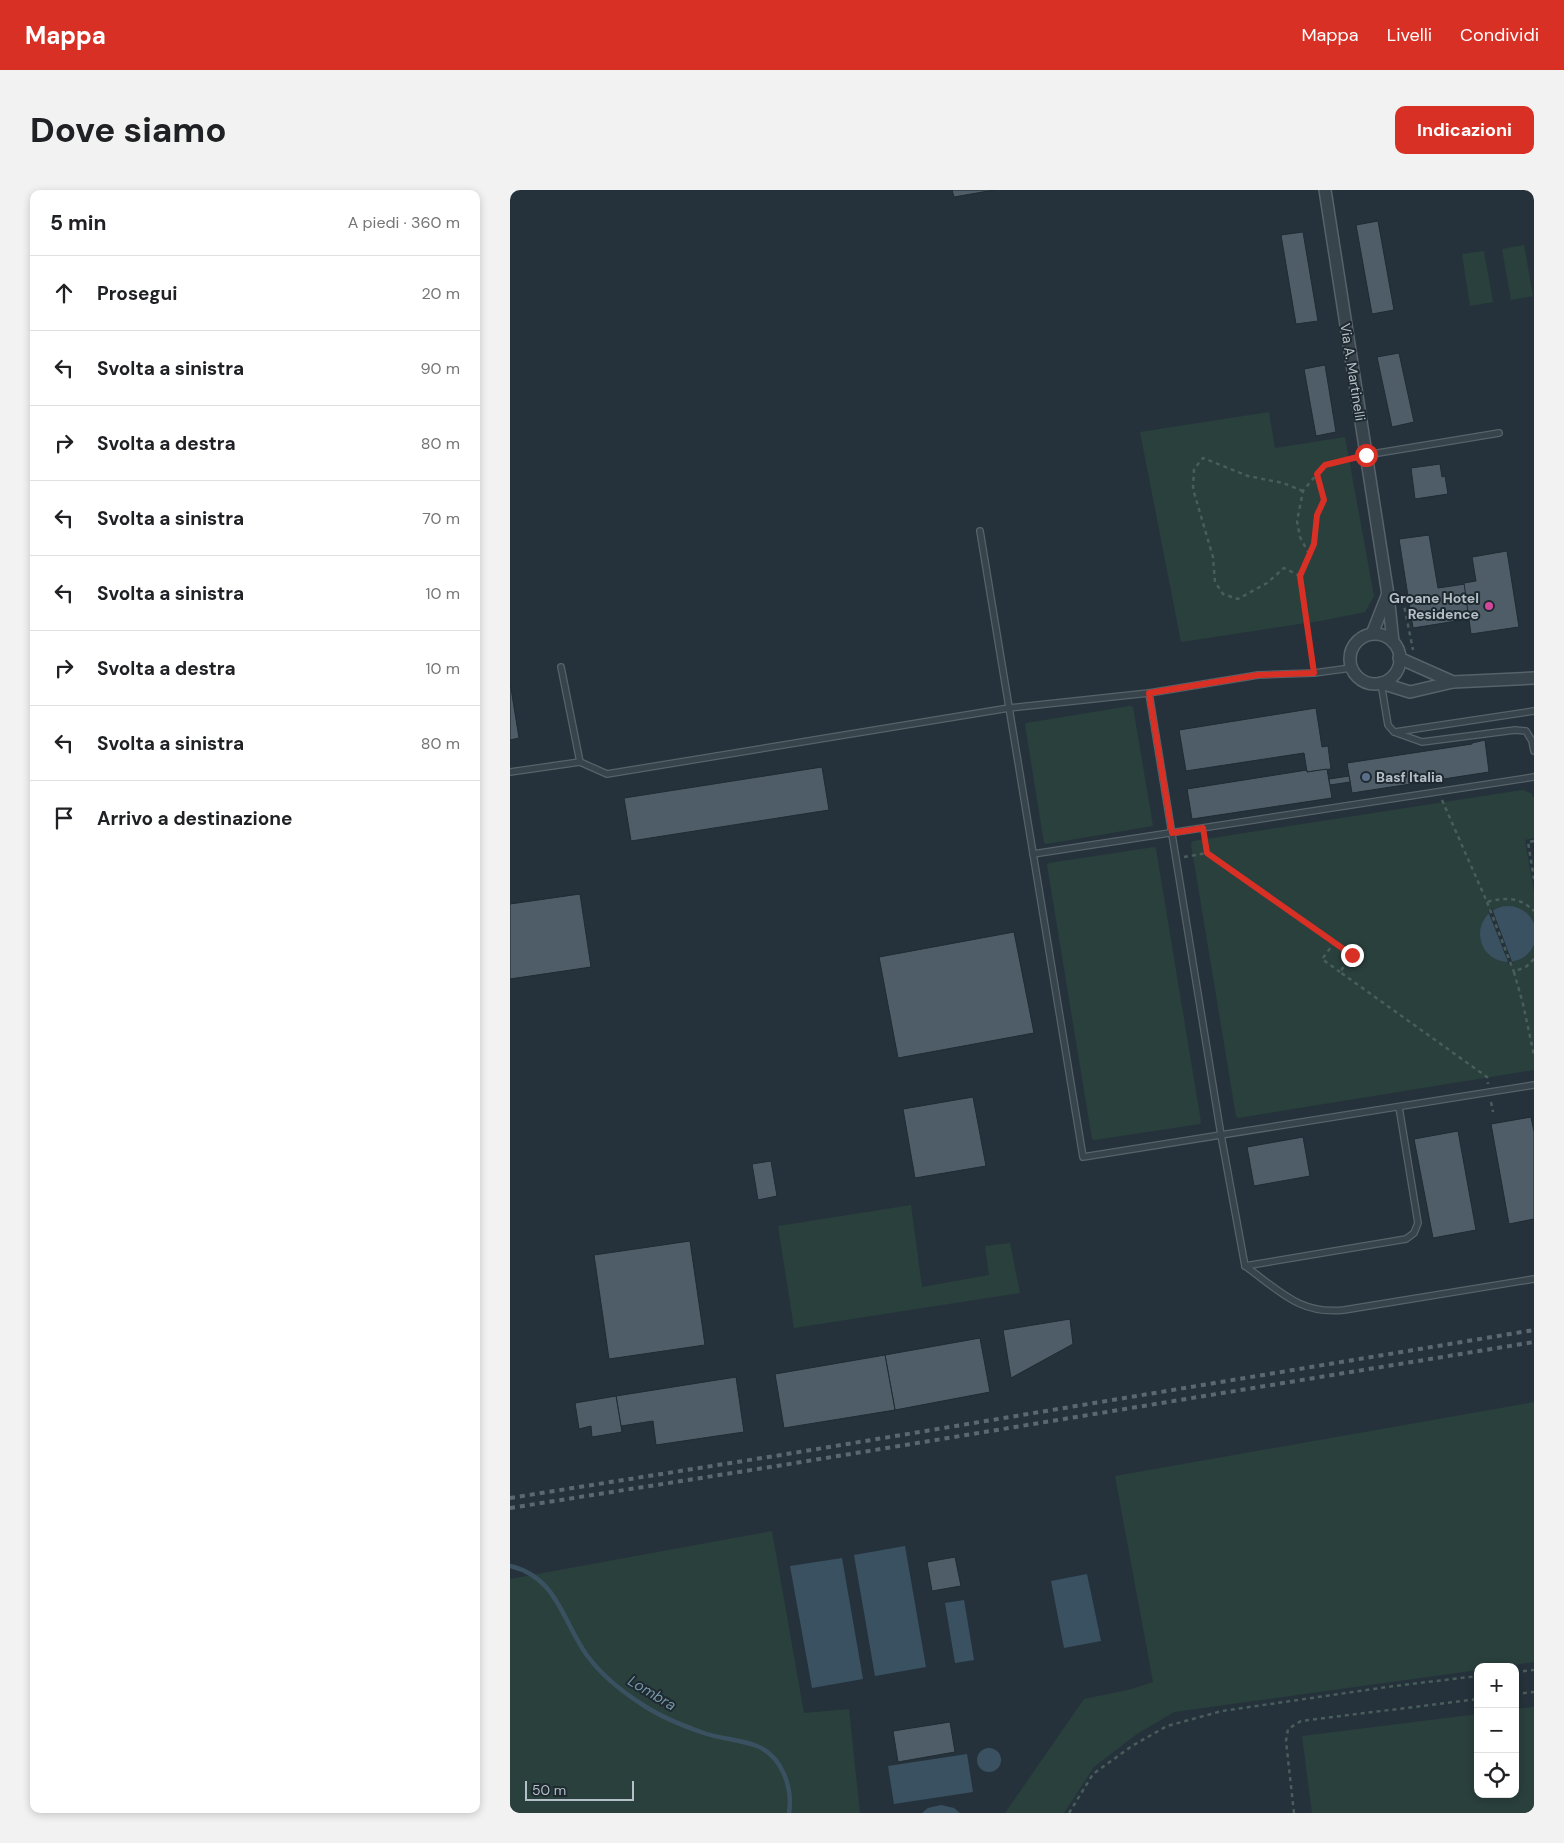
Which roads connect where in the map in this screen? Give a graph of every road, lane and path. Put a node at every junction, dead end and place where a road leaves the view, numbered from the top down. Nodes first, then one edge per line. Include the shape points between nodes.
1 (1325, 190) edge
2 (1499, 433) dead end
3 (1366, 455) junction
4 (1317, 474) junction
5 (1303, 491) junction
6 (980, 531) dead end
7 (1309, 555) junction
8 (1300, 576) junction
9 (1388, 595) junction
10 (1372, 634) junction
11 (1392, 642) junction
12 (1414, 650) dead end
13 (1399, 658) junction
14 (561, 667) dead end
15 (1351, 668) junction
16 (1314, 673) junction
17 (1534, 678) edge
18 (1453, 682) junction
19 (1381, 683) junction
20 (1149, 693) junction
21 (1009, 708) junction
22 (1534, 711) edge
23 (1394, 732) junction
24 (1534, 751) edge
25 (580, 762) junction
26 (510, 772) edge
27 (1534, 777) edge
28 (1439, 791) junction
29 (1203, 828) junction
30 (1172, 833) junction
31 (1534, 841) edge
32 (1207, 853) junction
33 (1033, 854) junction
34 (1179, 858) dead end
35 (1534, 878) edge
36 (1487, 902) junction
37 (1534, 911) edge
38 (1335, 942) junction
39 (1534, 959) edge
40 (1340, 972) junction
41 (1514, 972) junction
42 (1534, 1055) edge
43 (1534, 1085) edge
44 (1490, 1092) junction
45 (1399, 1107) junction
46 (1492, 1112) dead end
47 (1221, 1135) junction
48 (1245, 1266) junction
49 (1534, 1279) edge
50 (1534, 1670) edge
51 (1519, 1672) edge
52 (1474, 1676) edge
53 (1534, 1692) edge
54 (1519, 1694) edge
55 (1474, 1699) edge
56 (1069, 1813) edge
57 (1294, 1813) edge

1 - 3 street, Via A. Martinelli
2 - 3 lane
3 - 4 path via 1325,465
3 - 9 street, Via A. Martinelli
4 - 5 path
4 - 7 path via 1324,500 1317,515 1314,544
5 - 7 path via 1298,521 1300,537
5 - 8 path via 1283,482 1248,476 1203,458 1194,469 1192,489 1213,557 1215,582 1224,594 1238,599 1267,583 1284,568
6 - 21 lane
7 - 8 path
8 - 16 path
9 - 10 street
9 - 11 street, Via A. Martinelli
9 - 12 path via 1401,592
10 - 11 street
10 - 15 street via 1357,642 1352,649
11 - 13 street
13 - 18 street
13 - 19 street via 1395,673
14 - 25 lane
15 - 16 lane
15 - 19 street via 1362,680
16 - 20 lane via 1258,675
17 - 18 street
18 - 19 street via 1410,692
19 - 23 lane via 1388,725
20 - 21 lane
20 - 30 lane
21 - 25 lane via 607,774
21 - 33 lane
22 - 23 lane
23 - 24 lane via 1422,742 1526,731
25 - 26 lane
27 - 28 lane
28 - 29 lane
28 - 36 path
29 - 30 lane
29 - 32 path
30 - 33 lane
30 - 47 lane
31 - 35 path via 1528,842
32 - 34 path
32 - 38 path
33 - 47 lane via 1083,1157
36 - 37 path via 1513,899
36 - 41 path
38 - 40 path via 1352,955
38 - 40 path via 1322,959
39 - 41 path
40 - 44 path via 1487,1077
41 - 42 path
43 - 44 lane
44 - 45 lane
44 - 46 path
45 - 47 lane
45 - 48 lane via 1418,1223 1414,1233 1406,1239
47 - 48 lane
48 - 49 lane via 1290,1299 1308,1308 1329,1311
50 - 51 path
52 - 56 path via 1222,1711 1167,1726 1093,1774
53 - 54 path
55 - 57 path via 1301,1721 1288,1729 1286,1741

